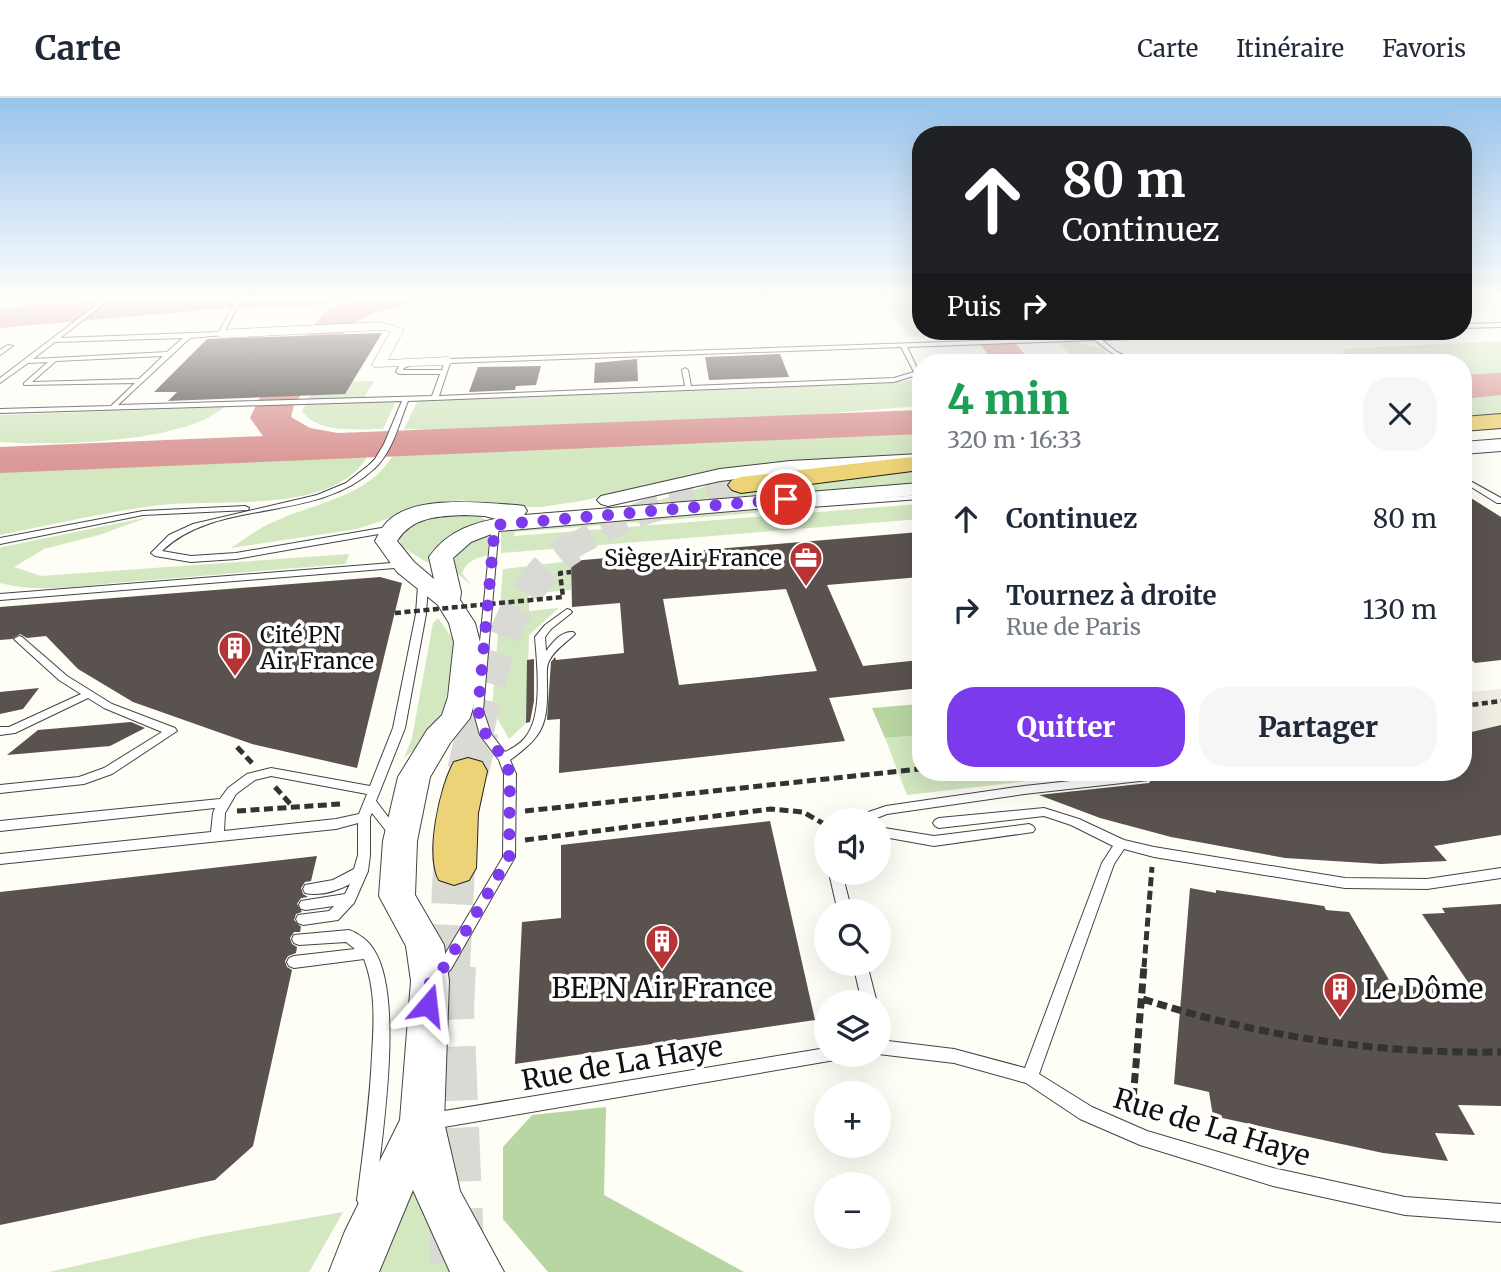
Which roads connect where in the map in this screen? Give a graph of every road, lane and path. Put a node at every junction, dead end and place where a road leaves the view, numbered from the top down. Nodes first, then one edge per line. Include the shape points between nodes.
1 (39, 351) edge
2 (172, 351) edge
3 (386, 351) edge
4 (777, 351) edge
5 (169, 354) junction
6 (55, 359) junction
7 (27, 360) junction
8 (446, 366) junction
9 (685, 370) dead end
10 (912, 375) edge
11 (141, 380) junction
12 (0, 381) edge
13 (688, 388) junction
14 (435, 398) junction
15 (406, 399) junction
16 (113, 407) junction
17 (0, 411) edge
18 (1501, 421) edge
19 (1472, 423) edge
20 (1501, 445) edge
21 (1472, 447) edge
22 (912, 461) edge
23 (912, 462) edge
24 (1472, 484) edge
25 (741, 485) tunnel mouth
26 (912, 490) edge
27 (912, 498) edge
28 (1500, 501) edge
29 (282, 508) junction
30 (469, 509) junction
31 (768, 514) dead end
32 (528, 521) junction
33 (495, 525) junction
34 (393, 529) junction
35 (0, 541) edge
36 (404, 565) junction
37 (571, 572) dead end
38 (436, 592) junction
39 (0, 597) edge
40 (567, 612) dead end
41 (395, 613) dead end
42 (570, 634) dead end
43 (19, 639) dead end
44 (542, 663) junction
45 (89, 694) junction
46 (1501, 701) edge
47 (1472, 705) edge
48 (0, 731) edge
49 (486, 765) junction
50 (912, 770) edge
51 (1108, 781) edge
52 (0, 789) edge
53 (372, 797) junction
54 (224, 803) junction
55 (891, 809) edge
56 (510, 812) junction
57 (364, 817) junction
58 (814, 819) edge
59 (939, 823) dead end
60 (0, 826) edge
61 (1029, 829) dead end
62 (891, 833) edge
63 (217, 836) junction
64 (400, 841) junction
65 (510, 842) junction
66 (1121, 844) junction
67 (1154, 852) junction
68 (0, 859) edge
69 (454, 868) tunnel mouth
70 (361, 871) junction
71 (1501, 873) edge
72 (310, 889) dead end
73 (349, 899) junction
74 (306, 905) dead end
75 (303, 919) dead end
76 (299, 939) dead end
77 (369, 953) junction
78 (294, 962) dead end
79 (430, 981) junction
80 (1143, 999) junction
81 (891, 1044) edge
82 (1501, 1052) edge
83 (814, 1058) edge
84 (1030, 1077) junction
85 (1134, 1090) dead end
86 (422, 1122) junction
87 (1501, 1213) edge
88 (358, 1260) edge
89 (479, 1272) edge

1 - 7 lane
2 - 5 lane
3 - 8 street via 379,364
4 - 8 lane
5 - 6 lane
5 - 11 lane
6 - 7 lane
6 - 11 lane via 26,384
7 - 12 lane
8 - 14 lane
9 - 13 lane
10 - 13 lane via 894,380
11 - 16 lane
13 - 14 lane
14 - 15 lane
15 - 16 lane
15 - 29 lane via 369,470 319,497
16 - 17 lane
18 - 19 main road
20 - 21 street
22 - 30 street via 720,475 597,503 533,511
23 - 25 main road
24 - 28 lane
26 - 32 street
27 - 31 lane via 782,507
29 - 34 lane via 217,518 168,537 155,552 191,559 236,556
29 - 35 lane via 143,513
30 - 32 lane via 490,517
30 - 34 street via 434,510
32 - 33 street
33 - 38 street via 466,533 452,543 441,557 449,592
33 - 49 lane via 478,710 486,735
34 - 36 street via 386,541
36 - 38 street
36 - 39 lane
37 - 41 path, bridge via 560,573 563,597
38 - 53 lane via 421,614 399,727
38 - 64 street via 462,623 467,642 461,696 455,718 414,777
40 - 44 lane via 540,637
42 - 44 lane
43 - 45 lane
44 - 49 lane via 539,719 533,735
45 - 48 lane
45 - 52 lane via 171,731 89,778
46 - 47 path
49 - 56 lane via 510,774
49 - 69 main road via 458,813
50 - 56 path
51 - 55 lane
53 - 54 lane via 271,772 251,777
53 - 57 lane
53 - 64 lane
54 - 60 lane
54 - 63 lane
56 - 65 lane
57 - 63 lane
57 - 70 lane
58 - 65 path via 771,809
59 - 66 lane via 1044,812
61 - 62 lane via 934,841
63 - 68 lane
64 - 79 street via 397,896 425,945
65 - 79 lane via 509,857 446,965
66 - 67 lane
66 - 84 lane via 1108,863
67 - 71 lane via 1372,885 1427,884
67 - 80 path
70 - 72 lane via 336,885
70 - 73 lane
73 - 74 lane
73 - 75 lane via 333,916
76 - 77 lane via 349,936
77 - 78 lane
77 - 88 lane via 381,986 380,1064
79 - 86 street
80 - 82 path via 1216,1021 1309,1040 1402,1051
80 - 85 path
81 - 84 lane, Rue de La Haye
83 - 86 lane, Rue de La Haye
84 - 87 lane, Rue de La Haye via 1086,1113 1146,1139 1273,1177 1405,1206
86 - 88 street
86 - 89 street via 438,1197

